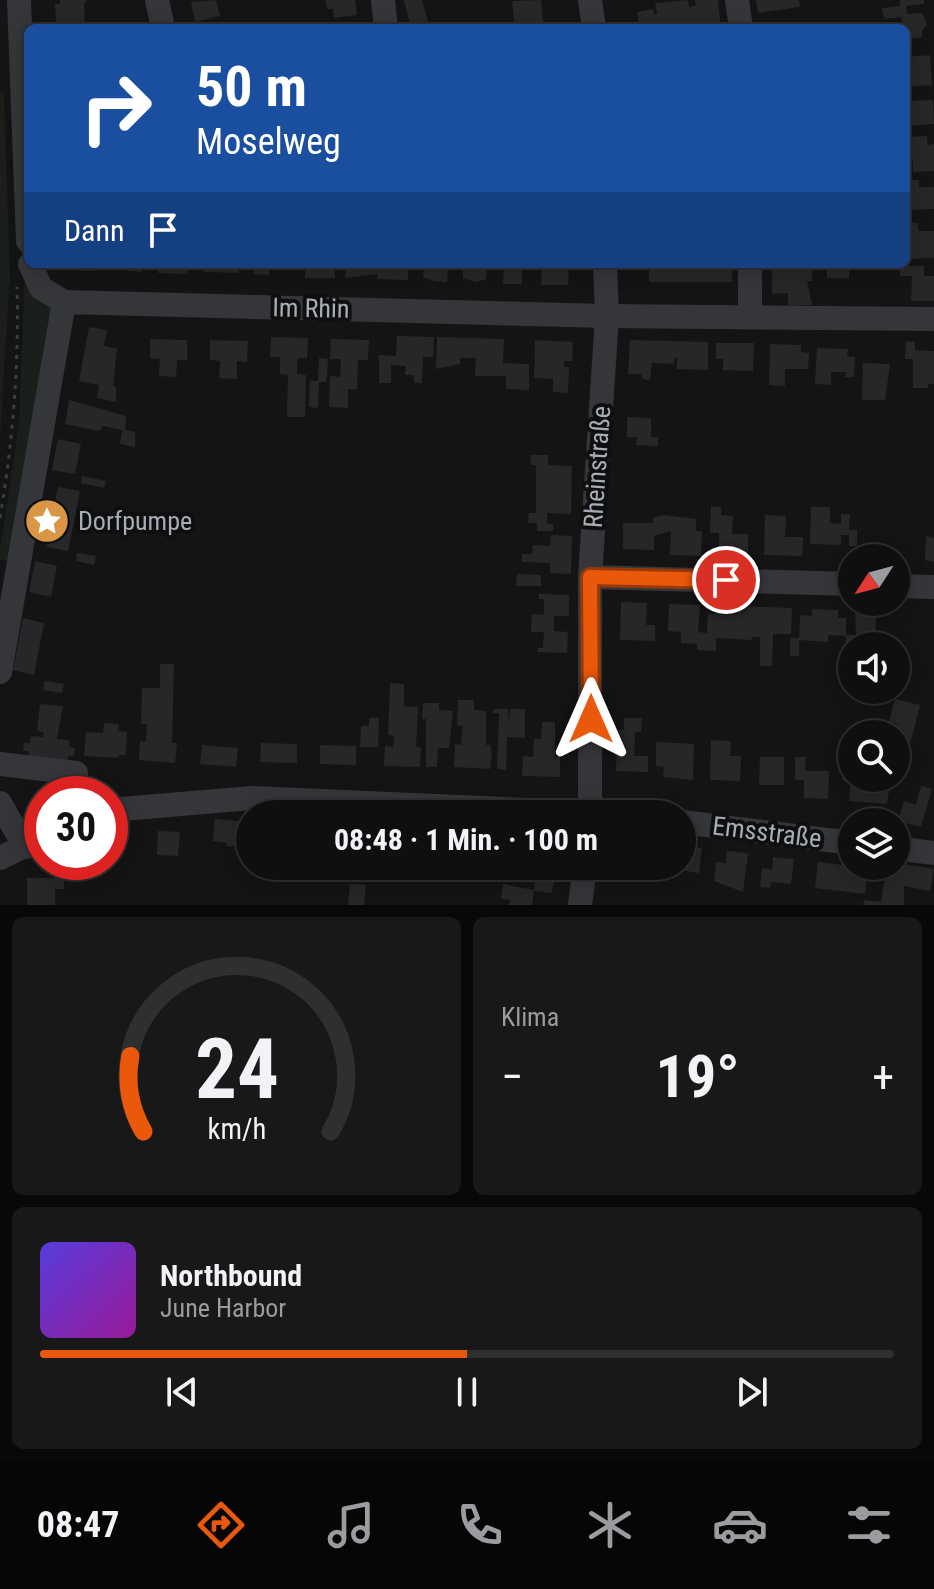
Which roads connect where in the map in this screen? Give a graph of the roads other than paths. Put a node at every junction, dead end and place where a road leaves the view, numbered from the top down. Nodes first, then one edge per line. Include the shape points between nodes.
1 (19, 0) edge
2 (157, 0) edge
3 (383, 0) edge
4 (590, 0) edge
5 (737, 0) edge
6 (162, 24) edge
7 (386, 24) edge
8 (593, 24) edge
9 (740, 24) edge
10 (24, 64) edge
11 (32, 268) edge
12 (605, 268) edge
13 (750, 268) edge
14 (64, 302) junction
15 (607, 316) junction
16 (750, 317) junction
17 (934, 319) edge
18 (590, 577) junction
19 (838, 584) edge
20 (910, 586) edge
21 (934, 587) edge
22 (0, 672) edge
23 (0, 764) edge
24 (76, 773) dead end
25 (300, 800) edge
26 (591, 800) edge
27 (0, 803) edge
28 (128, 808) edge
29 (696, 824) edge
30 (24, 831) edge
31 (838, 841) edge
32 (24, 847) edge
33 (910, 850) edge
34 (934, 853) edge
35 (0, 858) edge
36 (583, 880) edge
37 (580, 905) edge

1 - 10 street
2 - 6 street
3 - 7 street
4 - 8 street
5 - 9 street
11 - 14 street via 41,288
12 - 15 street, Rheinstraße
13 - 16 street
14 - 15 street, Im Rhin
14 - 22 street
15 - 16 street, Im Rhin
15 - 18 street, Rheinstraße
16 - 17 street, Im Rhin
18 - 19 street
18 - 26 street, Rheinstraße
20 - 21 street
23 - 24 street
25 - 28 street via 252,798
27 - 30 street
29 - 31 street, Emsstraße
32 - 35 street
33 - 34 street
36 - 37 street

